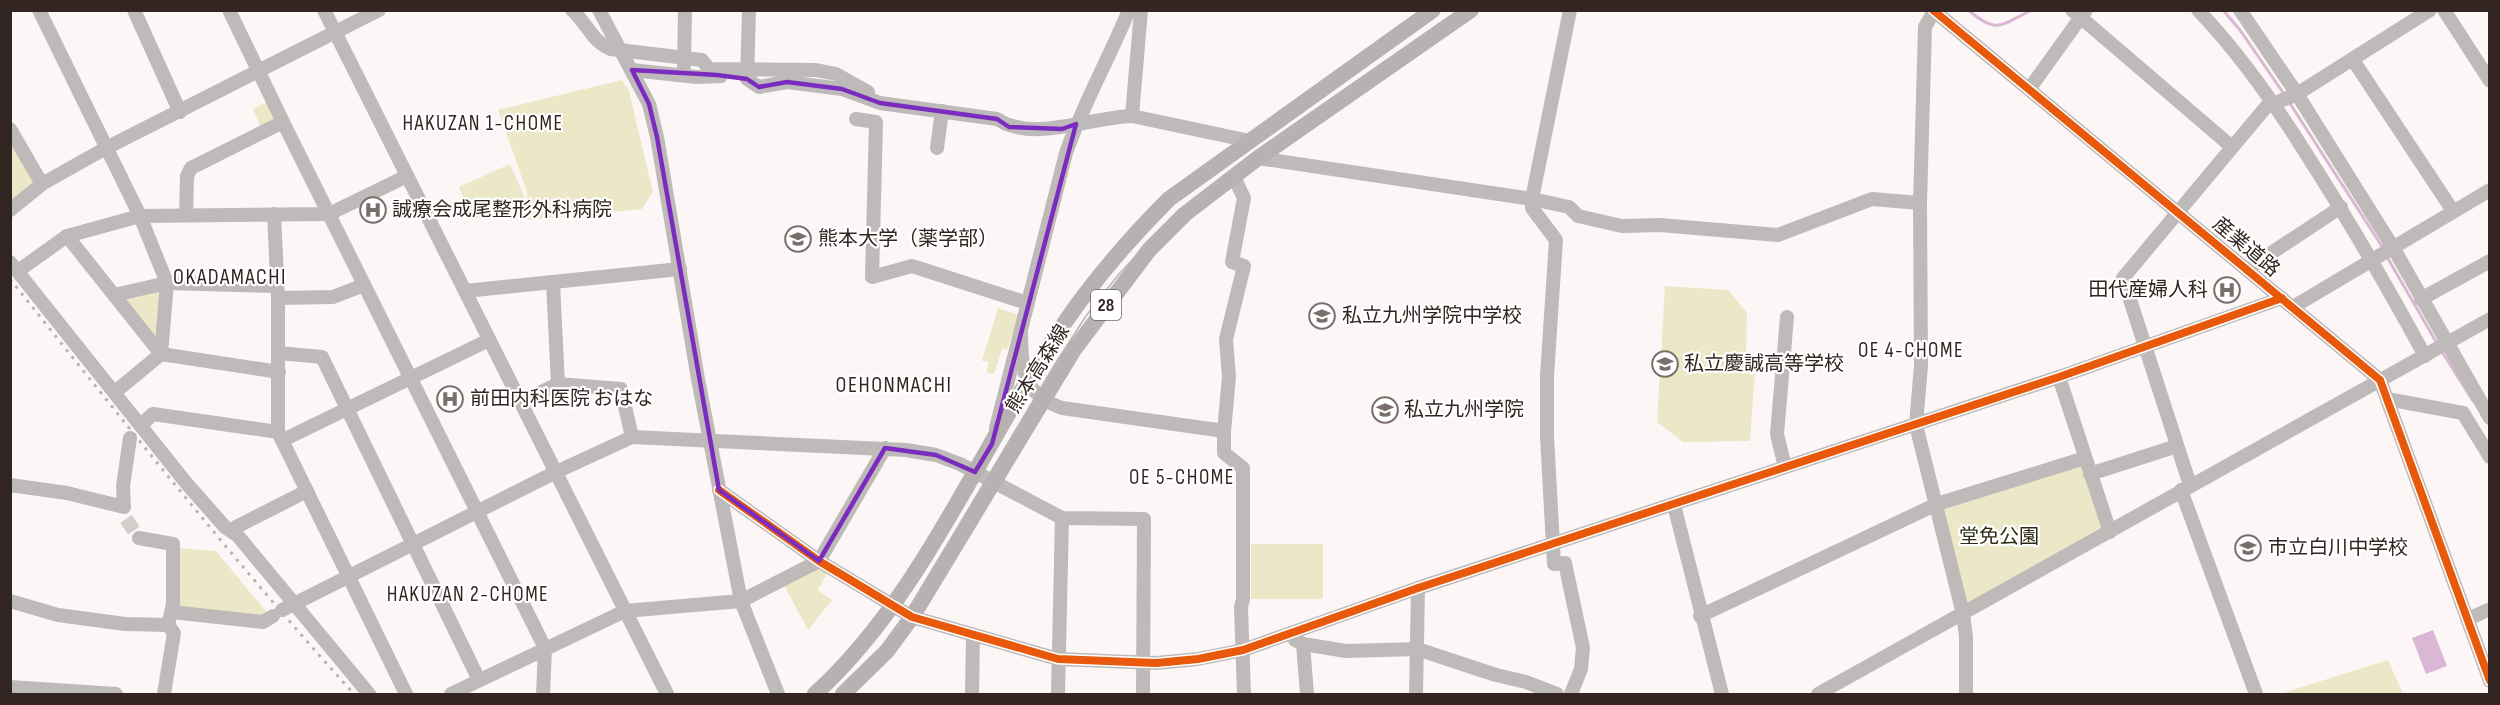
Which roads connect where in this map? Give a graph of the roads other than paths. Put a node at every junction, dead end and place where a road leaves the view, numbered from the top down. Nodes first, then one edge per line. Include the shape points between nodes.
1 (39, 10) edge
2 (134, 10) edge
3 (229, 10) edge
4 (324, 10) edge
5 (379, 10) edge
6 (572, 10) edge
7 (599, 10) edge
8 (685, 10) edge
9 (749, 10) edge
10 (1129, 10) edge
11 (1141, 10) edge
12 (1433, 10) edge
13 (1471, 10) edge
14 (1570, 10) edge
15 (2198, 10) edge
16 (2240, 10) edge
17 (2430, 10) edge
18 (2444, 10) edge
19 (1933, 11) edge
20 (2079, 13) edge
21 (352, 17) edge
22 (335, 32) junction
23 (622, 52) junction
24 (685, 59) junction
25 (2353, 60) junction
26 (632, 70) junction
27 (259, 71) junction
28 (747, 74) junction
29 (683, 75) junction
30 (2490, 81) edge
31 (2030, 88) junction
32 (2286, 99) junction
33 (942, 111) junction
34 (180, 112) junction
35 (1132, 116) junction
36 (856, 119) dead end
37 (283, 122) junction
38 (1076, 124) junction
39 (10, 129) edge
40 (1250, 141) junction
41 (2232, 147) junction
42 (106, 148) junction
43 (937, 148) dead end
44 (1258, 158) junction
45 (406, 176) junction
46 (1234, 177) junction
47 (42, 184) junction
48 (2490, 190) edge
49 (1532, 199) junction
50 (1920, 203) junction
51 (2341, 207) junction
52 (10, 210) edge
53 (2453, 211) junction
54 (2177, 212) junction
55 (274, 214) junction
56 (329, 214) junction
57 (186, 215) junction
58 (140, 216) junction
59 (67, 236) junction
60 (2384, 254) junction
61 (2490, 261) edge
62 (14, 266) edge
63 (680, 269) junction
64 (2247, 269) junction
65 (167, 283) junction
66 (553, 283) junction
67 (364, 285) junction
68 (465, 291) junction
69 (278, 292) junction
70 (114, 295) junction
71 (2421, 299) junction
72 (1027, 303) junction
73 (2288, 303) junction
74 (1787, 317) dead end
75 (2490, 319) edge
76 (1021, 334) junction
77 (489, 340) junction
78 (2445, 344) junction
79 (2145, 347) junction
80 (1046, 350) junction
81 (279, 353) junction
82 (161, 354) junction
83 (2425, 357) junction
84 (279, 372) junction
85 (2059, 377) junction
86 (409, 378) junction
87 (2380, 380) junction
88 (1027, 383) junction
89 (558, 384) junction
90 (115, 392) junction
91 (2387, 399) junction
92 (1042, 401) junction
93 (520, 402) junction
94 (346, 408) junction
95 (2490, 418) edge
96 (141, 425) junction
97 (1916, 425) junction
98 (1224, 431) junction
99 (280, 436) junction
100 (632, 437) junction
101 (130, 438) dead end
102 (711, 441) junction
103 (992, 444) junction
104 (2177, 446) junction
105 (885, 448) junction
106 (2490, 457) edge
107 (2085, 458) junction
108 (1785, 467) junction
109 (975, 472) junction
110 (554, 473) junction
111 (2090, 474) junction
112 (993, 482) junction
113 (10, 485) edge
114 (2186, 488) junction
115 (719, 490) junction
116 (307, 491) junction
117 (1937, 504) junction
118 (1674, 505) junction
119 (477, 514) junction
120 (1062, 518) junction
121 (233, 532) junction
122 (2110, 532) junction
123 (139, 538) dead end
124 (413, 544) junction
125 (1552, 545) junction
126 (819, 561) junction
127 (349, 576) junction
128 (1418, 588) junction
129 (10, 601) edge
130 (741, 601) junction
131 (891, 607) junction
132 (2490, 609) edge
133 (283, 610) junction
134 (625, 611) junction
135 (1963, 614) junction
136 (1700, 616) junction
137 (912, 617) junction
138 (170, 618) junction
139 (2468, 619) junction
140 (1285, 635) junction
141 (973, 636) junction
142 (1303, 644) junction
143 (545, 648) junction
144 (1417, 649) junction
145 (1243, 650) junction
146 (1058, 659) junction
147 (1143, 661) junction
148 (479, 680) junction
149 (2490, 681) edge
150 (10, 687) edge
151 (25, 691) edge
152 (116, 694) edge
153 (164, 694) edge
154 (369, 694) edge
155 (406, 694) edge
156 (451, 694) edge
157 (543, 694) edge
158 (667, 694) edge
159 (778, 694) edge
160 (815, 694) edge
161 (843, 694) edge
162 (972, 694) edge
163 (1058, 694) edge
164 (1143, 694) edge
165 (1244, 694) edge
166 (1307, 694) edge
167 (1416, 694) edge
168 (1557, 694) edge
169 (1571, 694) edge
170 (1722, 694) edge
171 (1818, 694) edge
172 (1966, 694) edge
173 (2256, 694) edge

1 - 42 street
2 - 34 street
3 - 27 street
4 - 22 street
5 - 21 street
6 - 23 street via 584,20 599,45
7 - 23 street
8 - 24 street
9 - 28 street
10 - 38 street
11 - 35 street
12 - 40 main road, 熊本高森線 / 28
13 - 44 main road, 熊本高森線 / 28
14 - 49 street
15 - 32 street
16 - 32 street
17 - 25 street
18 - 30 street
19 - 31 street, 産業道路
19 - 50 street via 1925,27
20 - 31 street
20 - 41 street
21 - 22 street
22 - 27 street
22 - 45 street
23 - 24 street
23 - 26 street
24 - 28 street via 702,60 709,69
24 - 29 street
25 - 32 street
25 - 53 street
26 - 29 street
26 - 63 street via 649,104 657,137
27 - 34 street
27 - 37 street
28 - 29 street
28 - 33 street via 759,87 788,82 842,89 880,103
28 - 38 street via 816,70 836,74 878,97 1005,115 1016,122 1061,123 1072,119
31 - 54 street, 産業道路
32 - 41 street via 2266,107
32 - 51 street
32 - 60 street
33 - 38 street via 997,118 1010,127 1062,129
33 - 43 street
34 - 42 street
35 - 38 street
35 - 40 street
36 - 72 street via 876,122 872,277 912,266
37 - 56 street
37 - 57 street via 191,168 187,176
38 - 72 street
39 - 47 street
40 - 80 main road, 熊本高森線 / 28 via 1169,199 1134,234
41 - 54 street
42 - 47 street
42 - 58 street
44 - 46 main road, 熊本高森線 / 28
44 - 49 street
45 - 56 street
45 - 68 street
46 - 92 main road, 熊本高森線 / 28 via 1185,214 1149,250 1072,351
46 - 98 street via 1244,198 1232,262 1244,266 1226,339 1229,377
47 - 52 street
48 - 53 street
49 - 50 street via 1569,207 1578,216 1622,226 1659,225 1778,235 1872,199
49 - 125 street via 1532,208 1556,240 1547,376
50 - 97 street via 1921,365
51 - 60 street
51 - 64 street
53 - 60 street
54 - 64 street, 産業道路
54 - 79 street via 2123,278
55 - 56 street
55 - 57 street
55 - 69 street
56 - 67 street
57 - 58 street
58 - 59 street
58 - 65 street
59 - 62 street
59 - 70 street
60 - 71 street
60 - 73 street
60 - 83 street
61 - 71 street
62 - 90 street
63 - 66 street
63 - 102 street
64 - 73 street, 産業道路
65 - 69 street
65 - 70 street
65 - 82 street
66 - 68 street
66 - 89 street
67 - 69 street via 333,297
67 - 86 street
68 - 77 street
69 - 81 street
70 - 82 street
71 - 78 street
72 - 76 street
73 - 79 street
73 - 87 street, 産業道路
74 - 108 street via 1777,435
75 - 78 street
76 - 80 street via 1026,345
76 - 88 street
76 - 103 street
77 - 86 street
77 - 93 street
78 - 83 street
78 - 95 street
79 - 85 street
79 - 104 street
80 - 88 main road, 熊本高森線 / 28
81 - 84 street
81 - 94 street via 322,357
82 - 84 street
82 - 90 street
83 - 87 street
84 - 99 street
85 - 97 street
85 - 107 street
86 - 94 street
86 - 119 street
87 - 91 street, 産業道路
87 - 114 street
88 - 92 street
88 - 103 main road, 熊本高森線 / 28
89 - 93 street
89 - 100 street via 621,389
90 - 96 street
91 - 106 street via 2463,413
91 - 139 street, 産業道路
92 - 98 street via 1062,408
92 - 112 main road, 熊本高森線 / 28
93 - 110 street
94 - 99 street
94 - 124 street
96 - 99 street via 153,414
96 - 121 street via 187,484
97 - 108 street
97 - 117 street
98 - 145 street via 1224,453 1243,468
99 - 116 street
100 - 102 street
100 - 110 street
101 - 113 street via 123,486 125,513 67,493
102 - 105 street
102 - 115 street
103 - 109 main road, 熊本高森線 / 28
104 - 111 street
104 - 114 street
105 - 109 street via 936,455
105 - 126 street
107 - 111 street
107 - 117 street
108 - 118 street
109 - 112 street
109 - 131 main road, 熊本高森線 / 28
110 - 119 street
110 - 134 street
111 - 122 street
112 - 120 street
112 - 137 main road, 熊本高森線 / 28
114 - 122 street
114 - 173 street
115 - 126 street
115 - 130 street
116 - 121 street
116 - 127 street
117 - 135 street
117 - 136 street
118 - 125 street
118 - 136 street
119 - 124 street
119 - 143 street
120 - 146 street
120 - 147 street via 1144,519
121 - 133 street
122 - 135 street
123 - 138 street via 173,543
124 - 127 street
124 - 148 street
125 - 128 street
125 - 169 street via 1554,564 1565,563 1582,648 1581,669
126 - 130 street
126 - 131 street
127 - 133 street
127 - 155 street
128 - 140 street
128 - 144 street
129 - 138 street via 58,615 125,624
130 - 134 street
130 - 159 street
131 - 137 street
131 - 160 main road, 熊本高森線 / 28 via 865,644
132 - 139 street
133 - 138 street via 263,622
133 - 154 street
134 - 143 street
134 - 158 street
135 - 171 street
135 - 172 street
136 - 170 street
137 - 141 street
137 - 161 main road, 熊本高森線 / 28 via 887,651
138 - 153 street via 174,633
139 - 149 street, 産業道路
140 - 142 street
140 - 145 street
141 - 146 street
141 - 162 street
142 - 144 street via 1346,651
142 - 166 street
143 - 148 street
143 - 157 street
144 - 167 street
144 - 168 street
145 - 147 street via 1198,659
145 - 165 street
146 - 147 street
146 - 163 street
147 - 164 street
148 - 156 street
150 - 151 street
151 - 152 street

